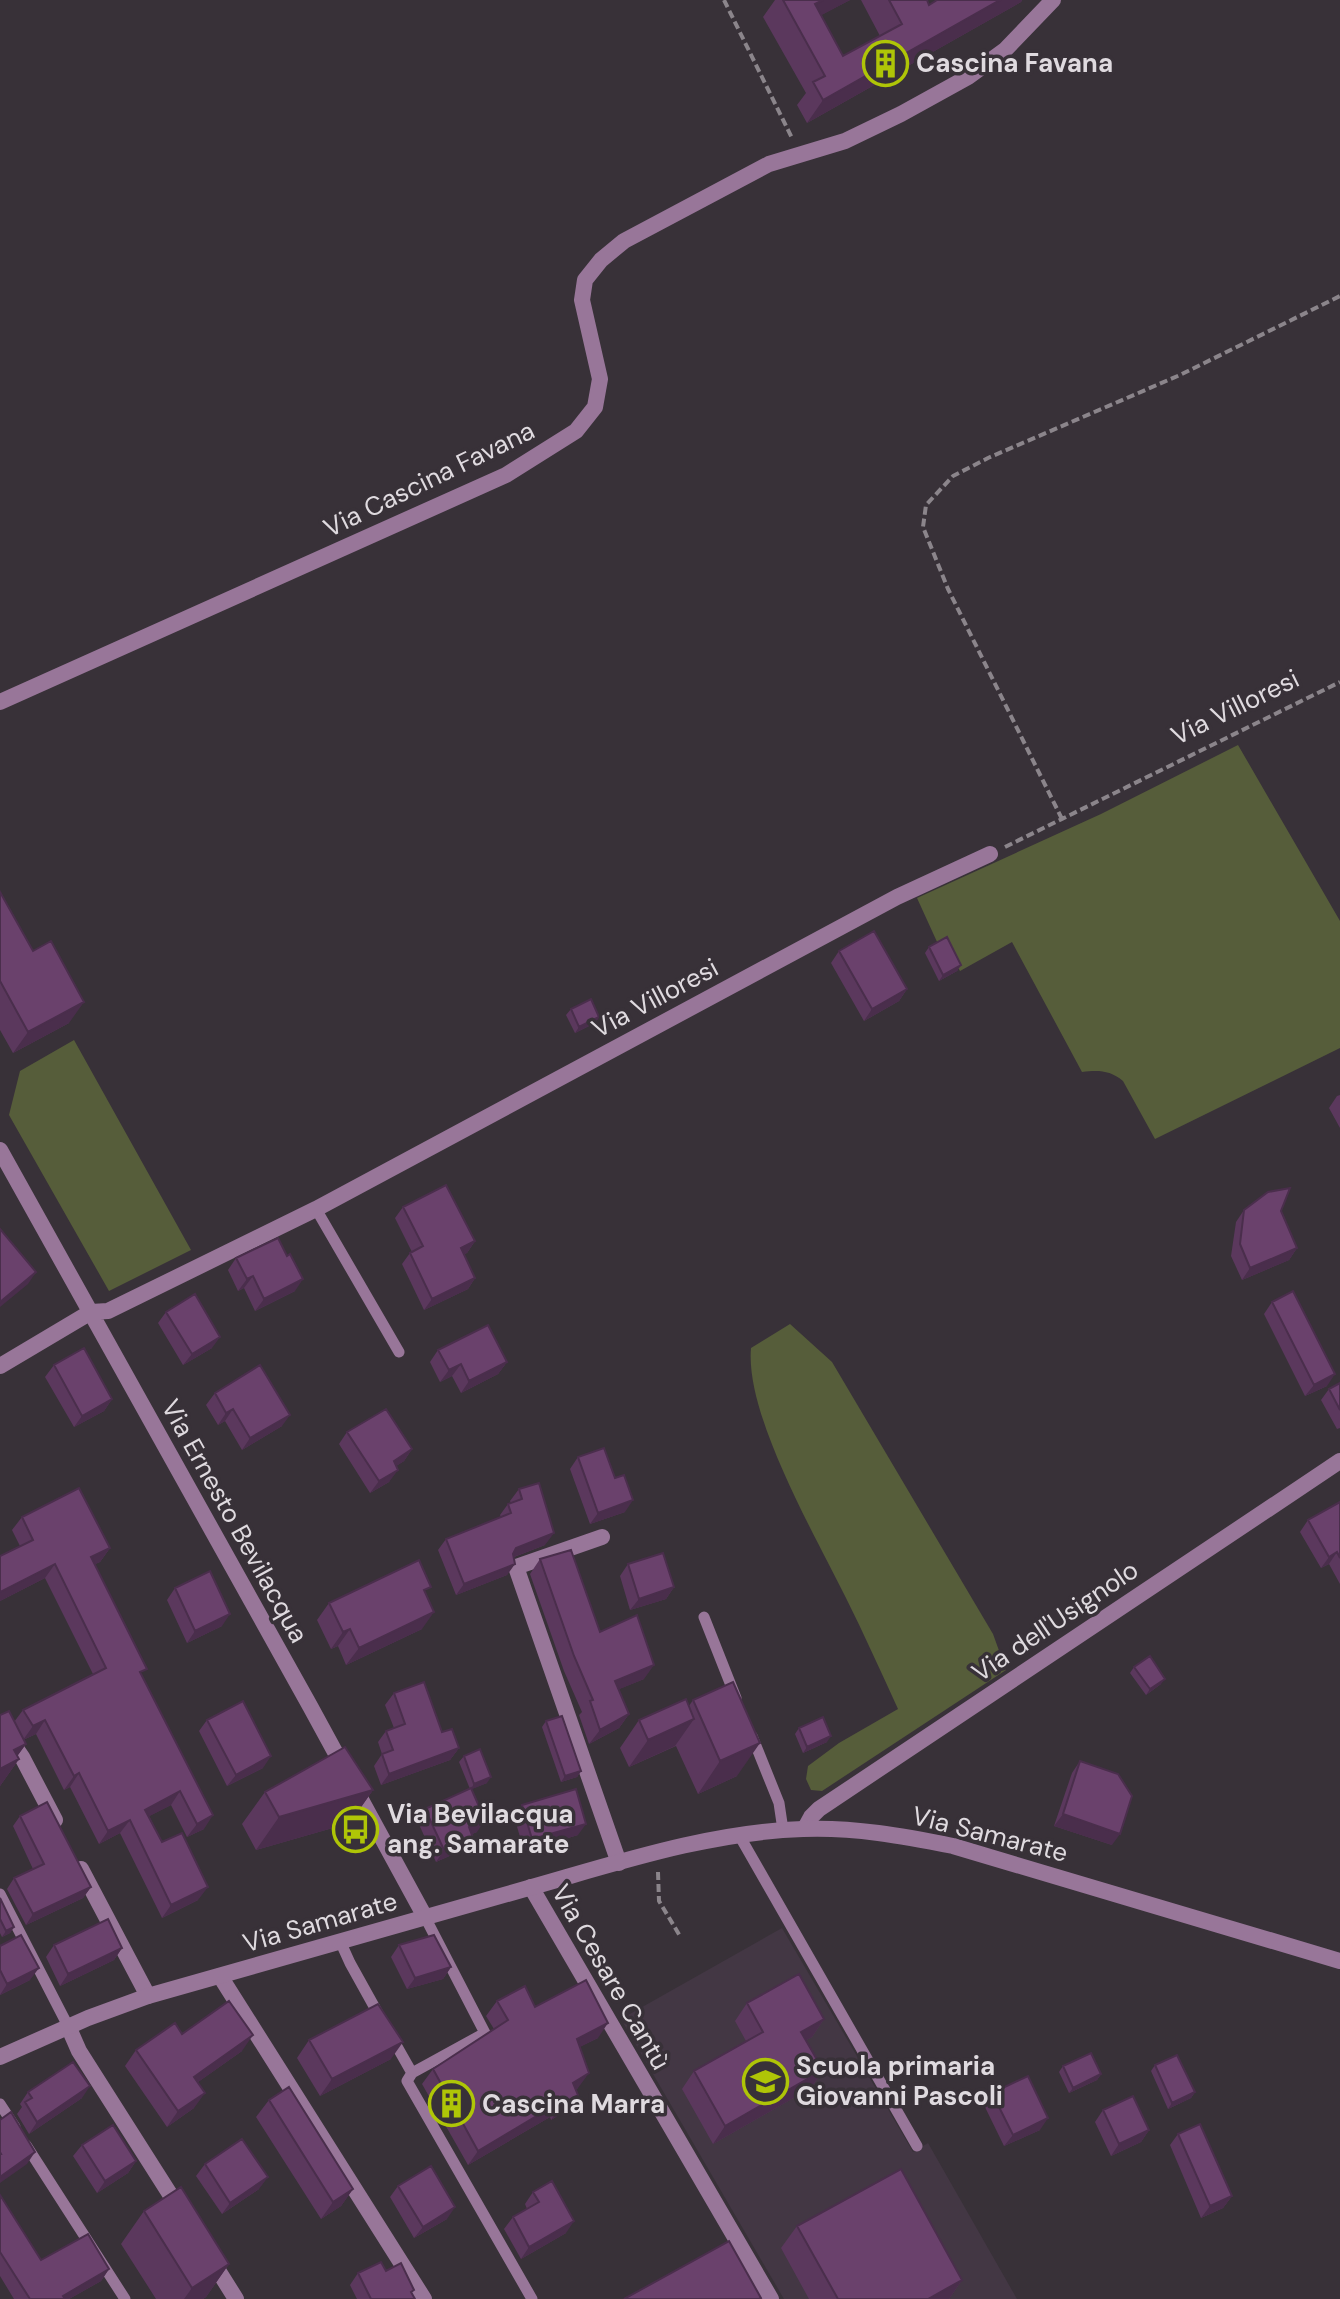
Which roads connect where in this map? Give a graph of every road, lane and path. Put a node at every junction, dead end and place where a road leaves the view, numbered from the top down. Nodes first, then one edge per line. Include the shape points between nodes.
1 (724, 0) edge
2 (1053, 0) edge
3 (799, 154) junction
4 (1340, 296) edge
5 (1340, 682) edge
6 (0, 702) edge
7 (1062, 819) junction
8 (990, 854) joint
9 (0, 1150) edge
10 (316, 1209) junction
11 (91, 1312) junction
12 (399, 1352) dead end
13 (0, 1366) edge
14 (1340, 1461) edge
15 (602, 1537) dead end
16 (704, 1617) dead end
17 (738, 1703) edge
18 (744, 1717) edge
19 (0, 1725) edge
20 (805, 1828) junction
21 (783, 1830) junction
22 (739, 1835) junction
23 (619, 1863) junction
24 (657, 1870) dead end
25 (531, 1887) junction
26 (0, 1894) edge
27 (425, 1917) junction
28 (680, 1936) dead end
29 (340, 1941) junction
30 (1340, 1961) edge
31 (220, 1976) junction
32 (148, 1996) junction
33 (68, 2026) junction
34 (0, 2057) edge
35 (412, 2073) junction
36 (0, 2104) edge
37 (917, 2146) dead end
38 (187, 2221) edge
39 (203, 2247) edge
40 (125, 2299) edge
41 (236, 2299) edge
42 (424, 2299) edge
43 (532, 2299) edge
44 (771, 2299) edge

1 - 3 path
2 - 3 street, Via Cascina Favana via 1005,50 968,77 845,141
3 - 6 street, Via Cascina Favana via 769,164 624,241 601,260 585,280 582,300 599,394 576,431 506,475
4 - 7 path via 1180,375 988,458 953,476 926,505 923,527 948,589
5 - 7 path, Via Villoresi
7 - 8 path, Via Villoresi
8 - 10 street, Via Villoresi via 897,897
9 - 11 street, Via Ernesto Bevilacqua
10 - 11 street, Via Villoresi via 108,1311
10 - 12 lane
11 - 13 street, Via Villoresi
11 - 27 street, Via Ernesto Bevilacqua
14 - 20 street, Via dell'Usignolo via 819,1809
15 - 23 street via 516,1567
16 - 17 lane
18 - 21 lane via 779,1803
19 - 32 street
20 - 21 street, Via Samarate
20 - 30 street, Via Samarate via 887,1833 953,1846
21 - 22 street, Via Samarate
22 - 23 street, Via Samarate
22 - 37 lane
23 - 25 street, Via Samarate
24 - 28 path via 659,1901
25 - 27 street, Via Samarate
25 - 44 street, Via Cesare Cantù
26 - 33 lane
27 - 29 street, Via Samarate
27 - 35 lane via 485,2033
29 - 31 street, Via Samarate
29 - 35 lane
31 - 32 street, Via Samarate
31 - 42 street, Via Samarate
32 - 33 street, Via Samarate
33 - 34 street, Via Samarate
33 - 38 street
35 - 43 lane via 407,2081
36 - 40 lane
39 - 41 street

